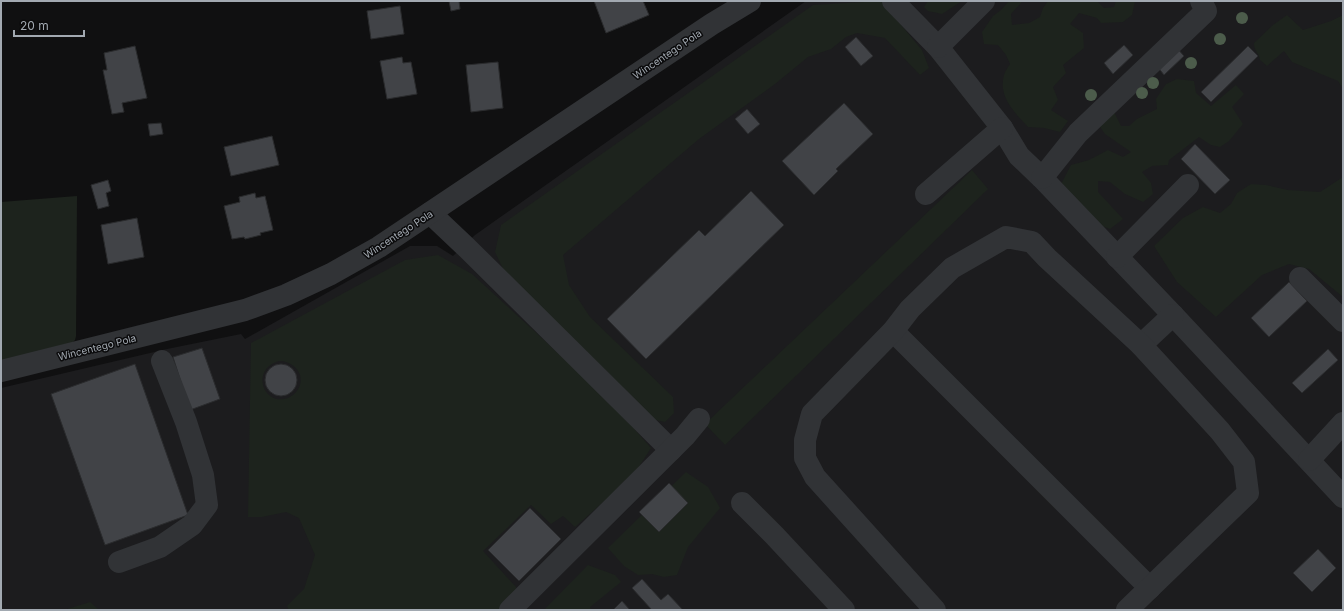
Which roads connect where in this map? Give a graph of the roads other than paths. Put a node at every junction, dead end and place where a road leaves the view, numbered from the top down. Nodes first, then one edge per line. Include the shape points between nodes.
1 (750, 1) edge
2 (893, 1) edge
3 (984, 1) edge
4 (1201, 1) edge
5 (938, 47) junction
6 (1002, 128) junction
7 (1042, 178) junction
8 (1188, 185) dead end
9 (926, 194) dead end
10 (430, 213) junction
11 (1117, 256) junction
12 (1300, 278) dead end
13 (1173, 315) junction
14 (1343, 321) edge
15 (893, 331) junction
16 (1141, 345) junction
17 (162, 361) dead end
18 (1, 370) edge
19 (699, 419) dead end
20 (1343, 423) edge
21 (671, 450) junction
22 (1325, 451) edge
23 (1343, 497) edge
24 (742, 503) dead end
25 (119, 562) dead end
26 (1150, 588) junction
27 (510, 610) edge
28 (844, 610) edge
29 (936, 610) edge
30 (1127, 610) edge

1 - 10 street, Wincentego Pola
2 - 5 street
3 - 5 street
4 - 7 street via 1206,11 1078,133
5 - 6 street
6 - 7 street via 1019,156
6 - 9 street
7 - 11 street
8 - 11 street
10 - 18 street, Wincentego Pola via 331,274 278,298 245,310
10 - 21 street
11 - 13 street
12 - 14 street
13 - 16 street
13 - 22 street
15 - 16 street via 910,309 952,268 1006,237 1032,242
15 - 26 street
15 - 29 street via 812,414 805,440 805,458 815,476
16 - 26 street via 1220,431 1244,462 1248,493
17 - 25 street via 203,475 207,505 192,525 160,547
19 - 21 street
20 - 22 street
21 - 27 street
22 - 23 street
24 - 28 street
26 - 30 street

